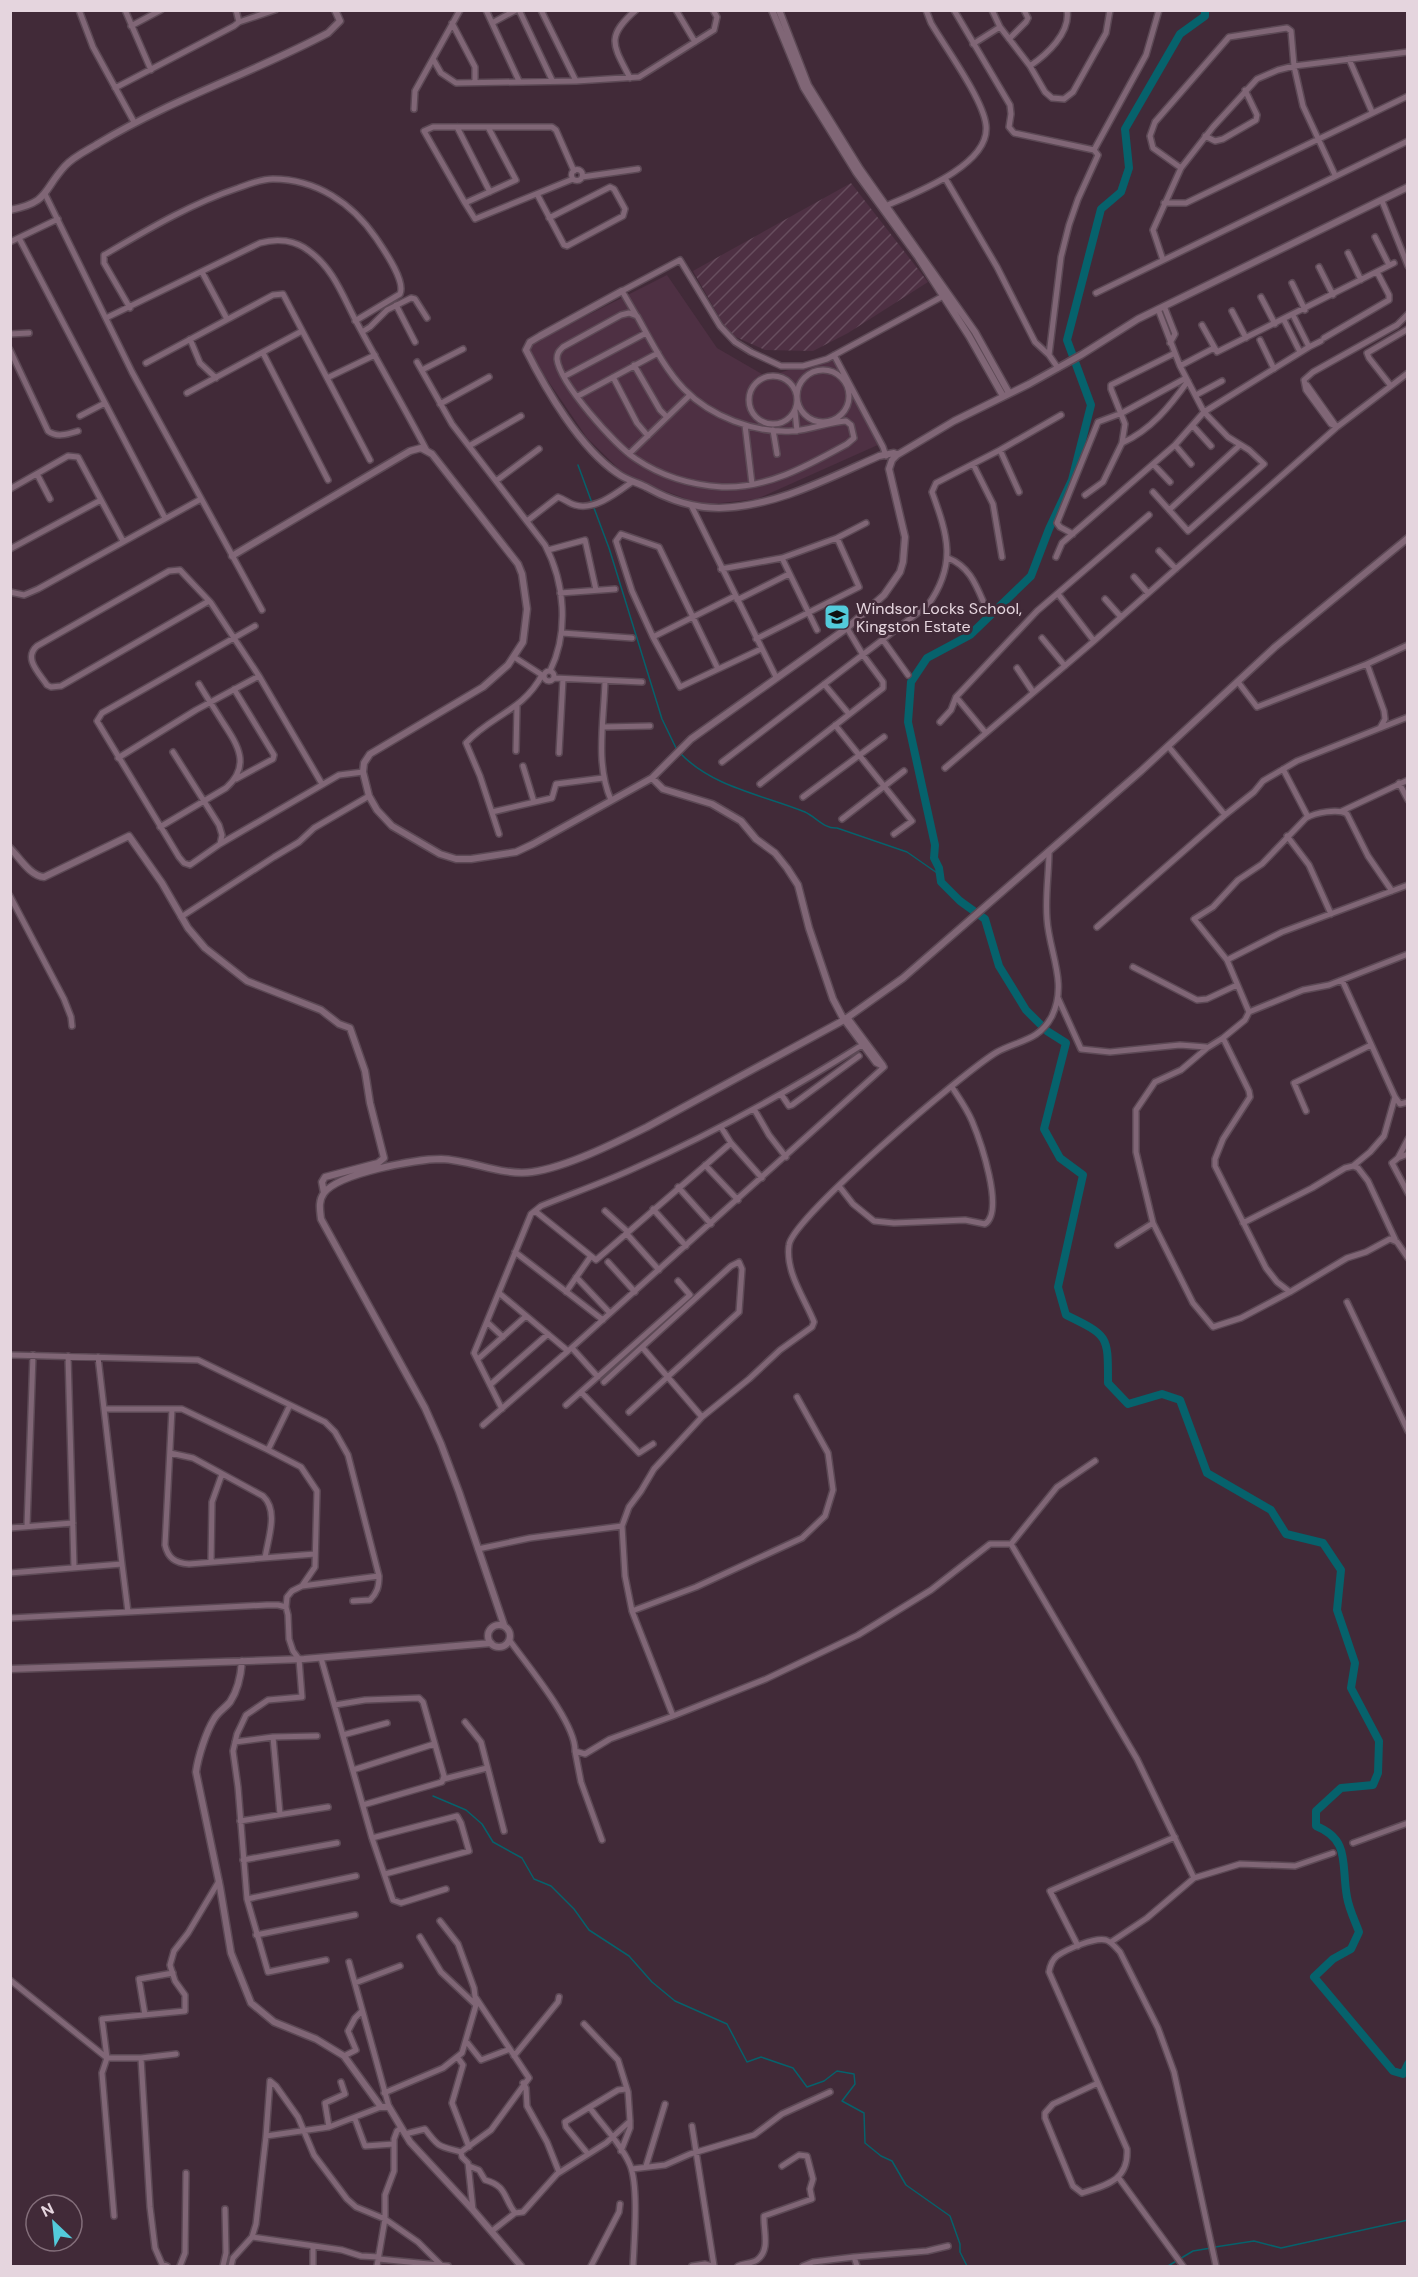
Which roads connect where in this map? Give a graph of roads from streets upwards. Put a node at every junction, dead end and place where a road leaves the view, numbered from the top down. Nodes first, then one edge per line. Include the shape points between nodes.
1 (79, 10) edge
2 (125, 10) edge
3 (161, 10) edge
4 (236, 10) edge
5 (275, 10) edge
6 (335, 10) edge
7 (460, 10) edge
8 (486, 10) edge
9 (518, 10) edge
10 (541, 10) edge
11 (636, 10) edge
12 (676, 10) edge
13 (713, 10) edge
14 (772, 10) edge
15 (779, 10) edge
16 (926, 10) edge
17 (954, 10) edge
18 (992, 10) edge
19 (1024, 10) edge
20 (1067, 10) edge
21 (1110, 10) edge
22 (1159, 10) edge
23 (239, 22) junction
24 (452, 23) junction
25 (492, 23) junction
26 (130, 26) junction
27 (1000, 27) junction
28 (1010, 39) junction
29 (695, 42) junction
30 (973, 44) junction
31 (1407, 52) edge
32 (433, 58) junction
33 (1349, 59) junction
34 (1030, 66) junction
35 (1294, 66) junction
36 (151, 70) junction
37 (630, 78) junction
38 (552, 80) junction
39 (519, 81) junction
40 (576, 81) junction
41 (475, 82) junction
42 (115, 88) junction
43 (1245, 90) junction
44 (1407, 96) edge
45 (414, 109) dead end
46 (1372, 112) junction
47 (134, 122) junction
48 (488, 127) junction
49 (457, 128) junction
50 (1205, 136) junction
51 (1317, 139) junction
52 (1407, 141) edge
53 (1094, 150) junction
54 (1181, 168) junction
55 (638, 169) dead end
56 (574, 171) junction
57 (1335, 175) junction
58 (582, 177) junction
59 (945, 178) junction
60 (573, 179) junction
61 (1407, 187) edge
62 (490, 192) junction
63 (45, 194) junction
64 (537, 194) junction
65 (1382, 201) junction
66 (465, 203) junction
67 (1164, 203) junction
68 (884, 207) junction
69 (10, 210) edge
70 (549, 218) junction
71 (58, 219) junction
72 (1375, 237) dead end
73 (19, 238) junction
74 (10, 242) edge
75 (1348, 253) dead end
76 (1163, 260) junction
77 (1407, 266) edge
78 (1319, 267) dead end
79 (202, 272) junction
80 (1377, 272) junction
81 (1361, 280) junction
82 (1292, 283) dead end
83 (622, 291) junction
84 (1096, 293) dead end
85 (946, 294) junction
86 (1333, 295) junction
87 (1262, 297) dead end
88 (396, 305) junction
89 (130, 308) junction
90 (1161, 308) junction
91 (1305, 310) junction
92 (1232, 311) dead end
93 (1407, 314) edge
94 (1293, 315) junction
95 (637, 316) junction
96 (106, 318) junction
97 (427, 318) dead end
98 (227, 319) junction
99 (1284, 320) junction
100 (356, 321) junction
101 (1275, 324) junction
102 (1202, 325) dead end
103 (1407, 329) edge
104 (302, 331) junction
105 (11, 332) edge
106 (362, 332) junction
107 (29, 333) dead end
108 (646, 333) junction
109 (1245, 338) junction
110 (190, 339) junction
111 (1260, 340) dead end
112 (415, 342) dead end
113 (1309, 347) junction
114 (1214, 348) junction
115 (463, 349) dead end
116 (10, 350) edge
117 (1174, 352) junction
118 (1300, 352) junction
119 (263, 353) junction
120 (658, 353) junction
121 (375, 355) junction
122 (834, 355) junction
123 (1050, 355) junction
124 (417, 362) dead end
125 (146, 363) dead end
126 (634, 366) junction
127 (1180, 366) junction
128 (1058, 368) junction
129 (1274, 369) junction
130 (422, 370) junction
131 (1407, 373) edge
132 (565, 376) junction
133 (489, 377) dead end
134 (613, 377) junction
135 (216, 378) junction
136 (327, 378) junction
137 (1187, 380) junction
138 (1222, 381) dead end
139 (1391, 386) junction
140 (188, 393) dead end
141 (1006, 394) junction
142 (690, 395) junction
143 (1196, 395) junction
144 (578, 396) junction
145 (105, 403) junction
146 (440, 404) junction
147 (795, 409) junction
148 (802, 411) junction
149 (1204, 412) junction
150 (1122, 413) junction
151 (1061, 415) dead end
152 (80, 416) dead end
153 (521, 416) dead end
154 (667, 417) junction
155 (820, 421) junction
156 (806, 422) junction
157 (782, 423) junction
158 (796, 423) junction
159 (745, 425) junction
160 (1193, 426) junction
161 (1337, 427) junction
162 (773, 430) junction
163 (808, 430) junction
164 (78, 431) dead end
165 (797, 431) junction
166 (648, 435) junction
167 (1122, 443) junction
168 (1175, 445) junction
169 (1240, 445) junction
170 (469, 446) junction
171 (1211, 446) dead end
172 (426, 449) junction
173 (539, 449) dead end
174 (1000, 450) junction
175 (629, 454) junction
176 (777, 454) dead end
177 (897, 455) junction
178 (886, 456) junction
179 (370, 460) dead end
180 (973, 464) junction
181 (1154, 464) junction
182 (1191, 464) dead end
183 (890, 466) junction
184 (37, 474) junction
185 (328, 480) dead end
186 (496, 481) junction
187 (633, 482) junction
188 (1170, 482) dead end
189 (752, 484) junction
190 (10, 489) edge
191 (1019, 492) dead end
192 (1153, 492) dead end
193 (1085, 495) dead end
194 (50, 499) dead end
195 (201, 499) junction
196 (101, 500) junction
197 (691, 505) junction
198 (1169, 510) junction
199 (1149, 515) dead end
200 (165, 518) junction
201 (527, 521) junction
202 (866, 523) dead end
203 (1073, 534) junction
204 (837, 538) junction
205 (1407, 538) edge
206 (123, 541) junction
207 (10, 549) edge
208 (548, 550) junction
209 (1158, 551) dead end
210 (232, 556) junction
211 (1002, 557) dead end
212 (1056, 557) dead end
213 (782, 558) junction
214 (948, 558) junction
215 (721, 569) junction
216 (1176, 569) junction
217 (789, 574) junction
218 (1134, 577) dead end
219 (615, 589) dead end
220 (596, 590) junction
221 (10, 591) edge
222 (560, 593) junction
223 (1058, 594) junction
224 (1148, 594) junction
225 (736, 598) junction
226 (1105, 599) dead end
227 (209, 601) junction
228 (982, 601) dead end
229 (262, 610) dead end
230 (808, 613) junction
231 (694, 616) junction
232 (1121, 617) junction
233 (255, 626) dead end
234 (847, 628) junction
235 (817, 630) dead end
236 (562, 633) junction
237 (235, 637) junction
238 (653, 637) junction
239 (632, 638) dead end
240 (1042, 638) dead end
241 (756, 639) junction
242 (883, 640) junction
243 (1094, 641) junction
244 (1407, 645) edge
245 (761, 649) junction
246 (863, 655) junction
247 (514, 657) junction
248 (1367, 664) junction
249 (1065, 666) junction
250 (1017, 668) dead end
251 (718, 669) junction
252 (550, 671) junction
253 (543, 675) junction
254 (908, 675) dead end
255 (259, 676) junction
256 (776, 677) junction
257 (554, 678) junction
258 (563, 679) junction
259 (605, 681) junction
260 (642, 682) dead end
261 (1238, 682) junction
262 (199, 684) dead end
263 (824, 684) junction
264 (234, 689) junction
265 (1034, 692) junction
266 (956, 697) junction
267 (210, 703) junction
268 (517, 706) junction
269 (849, 714) junction
270 (1407, 717) edge
271 (940, 722) dead end
272 (835, 725) junction
273 (650, 726) dead end
274 (603, 727) junction
275 (1380, 728) junction
276 (985, 732) junction
277 (884, 737) dead end
278 (1168, 746) junction
279 (516, 750) dead end
280 (173, 752) dead end
281 (559, 753) dead end
282 (859, 755) junction
283 (118, 758) junction
284 (722, 762) dead end
285 (523, 766) dead end
286 (945, 768) dead end
287 (1282, 769) junction
288 (904, 771) dead end
289 (363, 772) junction
290 (603, 778) junction
291 (652, 778) junction
292 (235, 780) junction
293 (1407, 780) edge
294 (1399, 783) junction
295 (322, 784) junction
296 (760, 784) dead end
297 (884, 786) junction
298 (369, 796) junction
299 (803, 797) dead end
300 (611, 800) junction
301 (1407, 800) edge
302 (204, 801) junction
303 (534, 802) junction
304 (1342, 811) junction
305 (492, 813) junction
306 (1225, 815) junction
307 (1308, 817) junction
308 (842, 819) dead end
309 (160, 827) junction
310 (499, 834) dead end
311 (894, 834) dead end
312 (1287, 836) junction
313 (220, 844) junction
314 (10, 848) edge
315 (1049, 851) junction
316 (1407, 885) edge
317 (1392, 891) junction
318 (10, 896) edge
319 (1331, 914) junction
320 (181, 917) junction
321 (1097, 927) dead end
322 (1407, 954) edge
323 (1227, 960) junction
324 (1133, 967) dead end
325 (1342, 980) junction
326 (1237, 985) junction
327 (1058, 998) junction
328 (1250, 1012) junction
329 (846, 1019) junction
330 (72, 1026) dead end
331 (1223, 1038) junction
332 (862, 1045) junction
333 (1371, 1045) junction
334 (1207, 1048) junction
335 (859, 1056) dead end
336 (884, 1067) junction
337 (818, 1073) junction
338 (823, 1082) junction
339 (952, 1088) junction
340 (781, 1094) junction
341 (1395, 1097) junction
342 (1407, 1102) edge
343 (754, 1109) junction
344 (1306, 1111) dead end
345 (721, 1127) junction
346 (731, 1143) junction
347 (1407, 1144) edge
348 (1407, 1154) edge
349 (786, 1157) junction
350 (1398, 1158) junction
351 (705, 1165) junction
352 (1353, 1166) junction
353 (762, 1178) junction
354 (839, 1186) junction
355 (678, 1187) junction
356 (324, 1193) junction
357 (1407, 1193) edge
358 (738, 1200) junction
359 (653, 1209) junction
360 (535, 1211) junction
361 (605, 1211) dead end
362 (1153, 1223) junction
363 (1243, 1223) junction
364 (711, 1224) junction
365 (627, 1233) junction
366 (1395, 1239) junction
367 (1118, 1245) dead end
368 (686, 1246) junction
369 (515, 1252) junction
370 (591, 1256) junction
371 (1407, 1258) edge
372 (608, 1262) dead end
373 (659, 1270) junction
374 (576, 1277) junction
375 (678, 1281) dead end
376 (566, 1292) junction
377 (635, 1292) junction
378 (1290, 1292) junction
379 (499, 1293) junction
380 (1347, 1302) dead end
381 (610, 1313) junction
382 (526, 1316) junction
383 (603, 1320) junction
384 (487, 1322) junction
385 (548, 1334) junction
386 (503, 1337) junction
387 (642, 1347) junction
388 (570, 1349) junction
389 (10, 1355) edge
390 (33, 1355) junction
391 (68, 1356) junction
392 (98, 1357) junction
393 (478, 1359) junction
394 (668, 1376) junction
395 (598, 1377) junction
396 (604, 1382) dead end
397 (490, 1385) junction
398 (581, 1392) junction
399 (797, 1397) dead end
400 (290, 1405) junction
401 (566, 1405) dead end
402 (104, 1409) junction
403 (172, 1409) junction
404 (502, 1409) junction
405 (629, 1412) dead end
406 (702, 1417) junction
407 (483, 1425) dead end
408 (1407, 1431) edge
409 (653, 1444) dead end
410 (268, 1450) junction
411 (170, 1453) junction
412 (1095, 1461) dead end
413 (222, 1474) junction
414 (73, 1522) junction
415 (27, 1526) junction
416 (622, 1526) junction
417 (10, 1528) edge
418 (1011, 1544) junction
419 (478, 1549) junction
420 (315, 1554) junction
421 (265, 1558) junction
422 (211, 1563) junction
423 (122, 1564) junction
424 (315, 1567) junction
425 (74, 1568) junction
426 (10, 1573) edge
427 (379, 1576) junction
428 (316, 1584) junction
429 (302, 1586) junction
430 (353, 1601) dead end
431 (286, 1608) junction
432 (632, 1611) junction
433 (128, 1612) junction
434 (10, 1618) edge
435 (504, 1625) junction
436 (510, 1641) junction
437 (490, 1643) junction
438 (321, 1658) junction
439 (299, 1659) junction
440 (242, 1661) junction
441 (10, 1669) edge
442 (335, 1705) junction
443 (673, 1716) junction
444 (465, 1722) dead end
445 (387, 1723) dead end
446 (343, 1735) junction
447 (318, 1736) dead end
448 (273, 1737) junction
449 (235, 1742) junction
450 (434, 1744) junction
451 (575, 1751) junction
452 (487, 1768) junction
453 (353, 1770) junction
454 (444, 1779) junction
455 (363, 1805) junction
456 (328, 1807) dead end
457 (280, 1814) junction
458 (240, 1821) junction
459 (1407, 1823) edge
460 (504, 1831) dead end
461 (1175, 1837) junction
462 (372, 1838) junction
463 (602, 1840) dead end
464 (337, 1843) dead end
465 (1353, 1843) dead end
466 (1333, 1853) dead end
467 (243, 1860) junction
468 (385, 1874) junction
469 (356, 1876) dead end
470 (1194, 1878) junction
471 (219, 1881) junction
472 (446, 1889) dead end
473 (247, 1899) junction
474 (355, 1915) dead end
475 (440, 1921) dead end
476 (256, 1935) junction
477 (420, 1937) dead end
478 (1111, 1942) junction
479 (1078, 1946) junction
480 (326, 1960) dead end
481 (349, 1962) dead end
482 (400, 1966) dead end
483 (173, 1973) junction
484 (10, 1980) edge
485 (355, 1983) junction
486 (559, 1997) dead end
487 (476, 2002) junction
488 (362, 2011) junction
489 (145, 2015) junction
490 (584, 2024) dead end
491 (466, 2040) junction
492 (510, 2049) junction
493 (176, 2054) dead end
494 (344, 2056) junction
495 (514, 2056) junction
496 (107, 2058) junction
497 (141, 2058) junction
498 (458, 2058) junction
499 (341, 2082) dead end
500 (524, 2083) junction
501 (1098, 2084) junction
502 (626, 2089) junction
503 (384, 2092) junction
504 (830, 2092) dead end
505 (664, 2104) dead end
506 (385, 2107) junction
507 (590, 2108) junction
508 (355, 2119) junction
509 (630, 2121) junction
510 (692, 2126) dead end
511 (329, 2127) junction
512 (304, 2131) junction
513 (403, 2131) junction
514 (266, 2136) junction
515 (611, 2136) junction
516 (394, 2144) junction
517 (469, 2147) junction
518 (621, 2151) junction
519 (461, 2152) junction
520 (697, 2152) junction
521 (588, 2154) junction
522 (469, 2166) junction
523 (646, 2166) junction
524 (782, 2166) dead end
525 (632, 2169) junction
526 (559, 2172) junction
527 (186, 2173) dead end
528 (1118, 2177) junction
529 (620, 2204) dead end
530 (225, 2209) dead end
531 (473, 2210) junction
532 (515, 2213) junction
533 (114, 2216) dead end
534 (385, 2219) junction
535 (492, 2231) junction
536 (252, 2237) junction
537 (313, 2246) junction
538 (948, 2246) dead end
539 (854, 2257) junction
540 (379, 2258) junction
541 (441, 2265) edge
542 (166, 2266) edge
543 (180, 2266) edge
544 (223, 2266) edge
545 (231, 2266) edge
546 (313, 2266) edge
547 (377, 2266) edge
548 (448, 2266) edge
549 (521, 2266) edge
550 (591, 2266) edge
551 (633, 2266) edge
552 (692, 2266) edge
553 (713, 2266) edge
554 (738, 2266) edge
555 (802, 2266) edge
556 (857, 2266) edge
557 (1183, 2266) edge
558 (1216, 2266) edge

1 - 42 street
2 - 26 street
3 - 26 street
4 - 23 street
5 - 23 street
6 - 47 street via 340,21 328,33
7 - 24 street
8 - 25 street
9 - 25 street
9 - 38 street
10 - 40 street
11 - 37 street via 615,34 617,53
12 - 29 street
13 - 29 street via 717,17 714,30
14 - 68 street via 804,88
15 - 68 street via 808,86
16 - 59 street via 977,101 986,125 984,145
17 - 30 street
18 - 27 street
19 - 28 street via 1028,18
20 - 34 street via 1054,44
21 - 34 street via 1106,33 1067,98 1048,95
22 - 53 street via 1146,55
23 - 36 street
24 - 32 street
24 - 41 street via 475,67
25 - 39 street
26 - 36 street
27 - 28 street
27 - 30 street
28 - 34 street
29 - 37 street via 639,77
30 - 53 street via 1010,105 1009,127 1014,133
31 - 33 street
32 - 41 street via 448,79 456,83
32 - 45 street via 415,91
33 - 35 street
33 - 46 street
35 - 43 street via 1267,74
35 - 51 street via 1303,106
35 - 54 street via 1291,31 1287,28 1229,37 1151,130 1153,148
36 - 42 street
37 - 40 street
38 - 39 street
38 - 40 street
39 - 41 street
42 - 47 street
43 - 50 street
43 - 50 street via 1256,120 1223,139 1215,141
44 - 46 street
46 - 51 street
47 - 63 street via 72,159
48 - 49 street
48 - 56 street via 552,127
48 - 62 street via 516,180
49 - 62 street
49 - 66 street via 432,127 424,131
50 - 54 street
51 - 57 street
51 - 67 street via 1186,203
52 - 57 street
53 - 123 street via 1098,155 1078,199 1061,257
54 - 67 street
55 - 58 street
56 - 58 street via 580,171
56 - 60 street
57 - 76 street
58 - 60 street via 578,181
59 - 68 street
59 - 123 street via 998,267 1035,342
60 - 64 street
61 - 65 street
62 - 66 street
63 - 69 street via 30,206
63 - 71 street
64 - 66 street via 475,219
64 - 70 street
65 - 77 street
65 - 90 street
67 - 76 street via 1153,230
68 - 85 street
70 - 70 street via 610,187 625,213 567,246
71 - 73 street
71 - 96 street
72 - 80 street via 1392,264
73 - 74 street
73 - 145 street
75 - 81 street
76 - 84 street
78 - 86 street
79 - 89 street
79 - 98 street
79 - 100 street via 260,243 295,243 314,254 329,271
80 - 81 street
80 - 113 street via 1389,300
81 - 86 street
82 - 91 street
83 - 95 street
83 - 122 street via 680,260 720,326 751,352 781,366 803,366
83 - 187 street via 530,342 526,350 592,453
85 - 122 street
85 - 141 street via 975,332
86 - 91 street
87 - 101 street
88 - 97 street via 413,298
88 - 106 street
88 - 112 street
89 - 96 street
89 - 100 street via 104,263 104,255 207,199 273,179 310,185 336,197 357,215 386,254 402,288 400,294
90 - 117 street via 1175,334 1170,343
90 - 128 street
91 - 94 street
92 - 109 street
93 - 161 street via 1397,325 1304,380 1306,390
94 - 99 street
94 - 113 street
95 - 108 street
95 - 132 street via 621,315 563,347 557,357
96 - 195 street
98 - 104 street via 273,295 284,294
98 - 110 street
99 - 101 street
99 - 118 street
100 - 106 street
101 - 109 street
102 - 114 street
103 - 139 street via 1367,353
104 - 119 street
104 - 136 street
105 - 107 street
106 - 121 street
108 - 120 street
108 - 132 street
109 - 114 street via 1217,352
110 - 125 street
110 - 135 street via 200,363
111 - 129 street
113 - 118 street
114 - 127 street
115 - 130 street
116 - 164 street via 48,431 55,435
117 - 127 street
117 - 150 street via 1111,386
118 - 129 street
119 - 135 street
119 - 185 street
120 - 126 street
120 - 142 street
121 - 136 street
121 - 172 street
122 - 178 street
123 - 128 street
124 - 130 street
126 - 134 street
126 - 154 street
127 - 137 street
128 - 141 street
129 - 149 street
130 - 146 street
131 - 139 street
132 - 144 street
133 - 146 street
134 - 144 street
134 - 166 street
135 - 140 street
136 - 179 street
137 - 143 street
137 - 150 street
137 - 167 street via 1166,411 1141,433
138 - 143 street
139 - 161 street
141 - 177 street
142 - 154 street
142 - 159 street
143 - 149 street
144 - 175 street
145 - 152 street
145 - 200 street
146 - 170 street
147 - 157 street
147 - 157 street via 796,393 783,379 768,377 754,385 749,400 753,414 766,423
147 - 158 street
148 - 155 street
148 - 155 street via 798,395 807,376 822,370 838,375 848,389 847,405 836,418
148 - 156 street
149 - 160 street
149 - 169 street via 1217,428
150 - 167 street
150 - 203 street via 1100,420 1088,446 1057,523
151 - 174 street
153 - 170 street
154 - 166 street
155 - 156 street
156 - 163 street
157 - 158 street
158 - 165 street
159 - 162 street
159 - 189 street
160 - 168 street
160 - 171 street
161 - 216 street
162 - 165 street
162 - 176 street
163 - 165 street
163 - 189 street via 846,421 854,438 794,472
166 - 175 street
167 - 193 street via 1103,482
168 - 181 street
168 - 182 street
169 - 198 street
169 - 198 street via 1264,464 1188,531
170 - 186 street
172 - 210 street via 410,451
172 - 247 street via 518,564 527,622 523,642
173 - 186 street
174 - 180 street
174 - 191 street
175 - 189 street via 682,480 725,487
177 - 178 street
177 - 183 street
178 - 183 street
178 - 197 street via 780,497 720,508
180 - 211 street via 993,504
180 - 214 street via 933,487 946,534
181 - 188 street
181 - 203 street
183 - 234 street via 905,537 903,562 884,595
184 - 190 street
184 - 194 street
184 - 196 street via 68,456 78,457
186 - 201 street
187 - 197 street
187 - 201 street via 592,504 574,505 558,497
192 - 198 street
195 - 200 street
195 - 210 street
196 - 206 street
196 - 207 street
197 - 215 street
199 - 223 street
200 - 206 street
201 - 208 street
202 - 204 street
203 - 212 street via 1062,543
204 - 213 street
204 - 230 street via 859,587
205 - 261 street
206 - 221 street via 30,592 18,595
208 - 220 street via 585,540
208 - 222 street
209 - 216 street
210 - 229 street
213 - 215 street
213 - 217 street
214 - 228 street via 967,570
214 - 242 street via 943,580 928,605
215 - 225 street
216 - 224 street
217 - 225 street
217 - 230 street
218 - 224 street
219 - 220 street
220 - 222 street
222 - 236 street
223 - 243 street
223 - 266 street
224 - 232 street
225 - 231 street
225 - 241 street
226 - 232 street
227 - 227 street via 180,570 174,569 37,646 31,658 47,685 61,686
227 - 237 street
230 - 235 street
230 - 241 street
231 - 238 street
231 - 238 street via 659,547 621,534 616,541 628,580
231 - 251 street
232 - 243 street
233 - 237 street
234 - 246 street
234 - 256 street
236 - 239 street
236 - 252 street
237 - 255 street
237 - 283 street via 102,713 98,725
238 - 251 street via 679,687
240 - 249 street
241 - 245 street
242 - 246 street
242 - 254 street
243 - 249 street
244 - 248 street
245 - 251 street
245 - 256 street
246 - 263 street
246 - 269 street via 884,685
247 - 253 street
247 - 289 street via 483,687 370,754
248 - 261 street via 1257,708
248 - 275 street via 1384,711
249 - 265 street
250 - 265 street
252 - 253 street
252 - 257 street
253 - 257 street via 549,681
253 - 268 street
255 - 264 street
255 - 295 street
256 - 291 street via 682,746
257 - 258 street
258 - 259 street
258 - 281 street
259 - 260 street
259 - 274 street
261 - 278 street
262 - 267 street
263 - 269 street
263 - 284 street
264 - 267 street
264 - 292 street via 274,755
265 - 276 street
266 - 271 street
266 - 276 street
267 - 283 street
267 - 292 street via 239,750
268 - 279 street
268 - 305 street via 466,743
269 - 272 street
270 - 275 street
272 - 282 street
272 - 296 street
273 - 274 street
274 - 290 street
275 - 287 street
276 - 286 street
277 - 282 street
278 - 306 street
278 - 315 street
280 - 302 street
282 - 297 street
282 - 299 street
283 - 309 street
285 - 303 street
287 - 306 street
287 - 307 street
288 - 297 street
289 - 295 street via 339,775
289 - 298 street
290 - 300 street
290 - 303 street via 556,784 552,798
291 - 300 street
291 - 329 street via 663,789 712,804 741,821 787,868 798,885 833,999
292 - 302 street
293 - 294 street
294 - 301 street
294 - 304 street
295 - 313 street
297 - 308 street
297 - 311 street via 912,821
298 - 300 street via 392,826 456,859 516,852
298 - 320 street
302 - 309 street
302 - 313 street via 221,830
303 - 305 street
304 - 307 street
304 - 317 street
305 - 310 street
306 - 321 street
307 - 312 street
309 - 313 street via 187,865
312 - 319 street via 1310,865
312 - 323 street via 1271,856 1238,880 1222,900 1194,919
314 - 320 street via 34,873 44,877 129,836
315 - 327 street via 1047,917 1060,988
315 - 329 street via 903,978
316 - 317 street
317 - 319 street
318 - 330 street via 64,999
319 - 323 street via 1282,932
320 - 356 street via 206,948 247,981 321,1010 350,1028 365,1071 384,1158 325,1177
322 - 325 street
323 - 326 street
324 - 326 street via 1197,1000
325 - 328 street via 1303,990
325 - 333 street
326 - 328 street
327 - 334 street via 1081,1049 1110,1052 1180,1045
327 - 339 street via 1040,1032 997,1052
328 - 331 street
329 - 332 street
329 - 336 street
329 - 356 street via 647,1127 549,1168 516,1172 452,1160 418,1161 347,1178
331 - 334 street
331 - 363 street via 1250,1097 1223,1140 1215,1166
332 - 336 street
332 - 337 street
333 - 341 street
333 - 344 street via 1294,1083
334 - 362 street via 1180,1070 1155,1082 1137,1110 1136,1152
335 - 338 street
336 - 349 street
337 - 338 street
337 - 340 street
338 - 340 street via 789,1106
339 - 354 street
339 - 354 street via 971,1119 982,1150 992,1188 990,1221 874,1221
340 - 343 street
341 - 342 street via 1400,1104
341 - 352 street via 1384,1136
343 - 345 street
343 - 349 street
345 - 346 street
345 - 360 street
346 - 351 street
346 - 353 street
347 - 350 street
348 - 350 street
349 - 353 street
350 - 357 street via 1392,1163
351 - 355 street
351 - 358 street
352 - 363 street
352 - 366 street via 1368,1181
353 - 358 street
354 - 406 street via 789,1242 791,1271 814,1322 812,1327
355 - 359 street
355 - 364 street
356 - 419 street via 319,1206 321,1219 425,1408
358 - 364 street
359 - 365 street
359 - 368 street
360 - 369 street
360 - 370 street
361 - 365 street
362 - 367 street
362 - 378 street via 1193,1303 1213,1327 1241,1318
363 - 378 street via 1270,1274
364 - 368 street
365 - 370 street via 596,1260
365 - 373 street
366 - 371 street
366 - 378 street via 1347,1258
368 - 373 street
369 - 376 street
369 - 379 street
370 - 374 street
372 - 377 street
373 - 377 street
374 - 376 street
374 - 381 street
375 - 395 street via 690,1295
376 - 383 street
377 - 381 street
379 - 382 street
379 - 384 street
380 - 408 street
381 - 383 street
382 - 385 street
382 - 386 street
383 - 388 street
384 - 386 street
384 - 393 street via 474,1353
385 - 388 street
385 - 397 street
386 - 393 street
387 - 394 street
387 - 394 street via 739,1262 739,1312
387 - 396 street
388 - 395 street
388 - 404 street
389 - 390 street
390 - 391 street
390 - 415 street
391 - 392 street
391 - 414 street
392 - 400 street via 198,1360
392 - 402 street
393 - 397 street
394 - 405 street
394 - 406 street
395 - 398 street
397 - 404 street
398 - 401 street
398 - 409 street via 639,1453
399 - 432 street via 828,1453 833,1490 825,1516 802,1538 696,1587
400 - 410 street
400 - 427 street via 325,1422 342,1442
402 - 403 street
402 - 423 street
403 - 410 street via 187,1411
403 - 411 street
404 - 407 street
406 - 416 street via 654,1468 629,1507
410 - 420 street via 301,1467 317,1491
411 - 413 street via 192,1458
411 - 422 street via 165,1545 168,1554 178,1563
412 - 418 street via 1057,1486
413 - 421 street via 263,1496 271,1506
413 - 422 street via 212,1502
414 - 415 street
414 - 425 street
415 - 417 street
416 - 419 street
416 - 432 street
418 - 443 street via 990,1544 931,1590 858,1635 766,1679
418 - 461 street via 1137,1759
419 - 435 street
420 - 421 street
420 - 424 street
421 - 422 street
423 - 425 street
423 - 433 street
424 - 428 street
424 - 429 street
425 - 426 street
427 - 428 street
427 - 430 street via 376,1594 370,1600
428 - 429 street
429 - 431 street via 287,1597
431 - 433 street via 278,1605
431 - 439 street via 289,1639
432 - 443 street
433 - 434 street
435 - 436 street via 510,1630
435 - 437 street via 490,1629
436 - 437 street via 501,1647
436 - 451 street via 560,1711 576,1741
437 - 438 street
438 - 439 street
438 - 442 street
439 - 440 street
439 - 449 street via 302,1697 268,1700 246,1715
440 - 441 street
440 - 471 street via 238,1684 231,1700 214,1718 196,1772
442 - 446 street
442 - 450 street via 419,1698
443 - 451 street via 610,1739 585,1754
444 - 452 street via 481,1742
445 - 446 street
446 - 453 street
447 - 448 street
448 - 449 street
448 - 457 street
449 - 458 street
450 - 453 street
450 - 454 street
451 - 463 street via 580,1782
452 - 454 street
452 - 460 street
453 - 455 street
454 - 455 street
455 - 462 street
456 - 457 street
457 - 458 street
458 - 467 street
459 - 465 street
461 - 470 street
461 - 479 street via 1050,1891
462 - 468 street
462 - 468 street via 457,1816 461,1823 470,1851
464 - 467 street
466 - 470 street via 1295,1866 1240,1864
467 - 473 street
468 - 472 street via 397,1902
469 - 473 street
470 - 478 street
471 - 483 street via 174,1951 170,1965
471 - 494 street via 231,1953 251,2003 274,2022
473 - 476 street
474 - 476 street
475 - 487 street via 458,1944 470,1972
476 - 480 street via 267,1972
477 - 487 street via 441,1972
478 - 479 street via 1096,1939
478 - 558 street via 1132,1975 1168,2055
479 - 501 street via 1057,1956 1049,1972
481 - 485 street
482 - 485 street
483 - 489 street via 138,1978
483 - 489 street via 185,1995 185,2011
484 - 496 street
485 - 488 street
486 - 495 street
487 - 491 street
487 - 492 street
488 - 494 street via 348,2031 356,2050
488 - 503 street
489 - 496 street via 102,2019
490 - 502 street via 618,2060
491 - 492 street via 482,2060
491 - 498 street
492 - 495 street
493 - 497 street
494 - 506 street
495 - 500 street via 529,2078
496 - 497 street
496 - 533 street via 102,2073
497 - 542 street via 155,2248
498 - 503 street
498 - 517 street via 463,2065 452,2103
499 - 511 street via 345,2094 325,2103
500 - 517 street via 490,2130
500 - 526 street via 526,2106
501 - 528 street via 1127,2149 1125,2169
501 - 528 street via 1053,2104 1045,2118 1076,2190 1082,2193 1102,2187
502 - 507 street
502 - 509 street
503 - 506 street
504 - 520 street via 782,2114 753,2134
505 - 523 street
506 - 508 street
506 - 513 street
507 - 515 street
507 - 521 street via 565,2124
508 - 511 street
508 - 516 street via 365,2146
509 - 515 street
509 - 518 street
510 - 520 street
511 - 512 street
512 - 514 street
512 - 514 street via 288,2101 270,2081
512 - 534 street via 314,2155 347,2199 360,2210
513 - 516 street via 397,2131
513 - 519 street via 425,2129 435,2143
513 - 531 street
514 - 536 street
515 - 518 street
515 - 521 street
516 - 534 street via 394,2171 385,2195
517 - 519 street
518 - 525 street
519 - 522 street
520 - 523 street via 665,2165
520 - 553 street
521 - 526 street
522 - 531 street
522 - 532 street via 503,2190
523 - 525 street
524 - 554 street via 807,2156 813,2179 812,2199 764,2216 763,2253 758,2260
525 - 551 street via 636,2221
526 - 532 street via 523,2212
527 - 543 street via 186,2253
528 - 557 street
529 - 550 street
530 - 544 street
531 - 535 street
532 - 535 street
534 - 540 street
534 - 541 street via 420,2243
535 - 549 street
536 - 537 street
536 - 545 street via 233,2258
537 - 540 street
537 - 546 street
538 - 539 street
539 - 555 street
539 - 556 street
540 - 541 street
540 - 547 street
541 - 548 street
552 - 553 street

